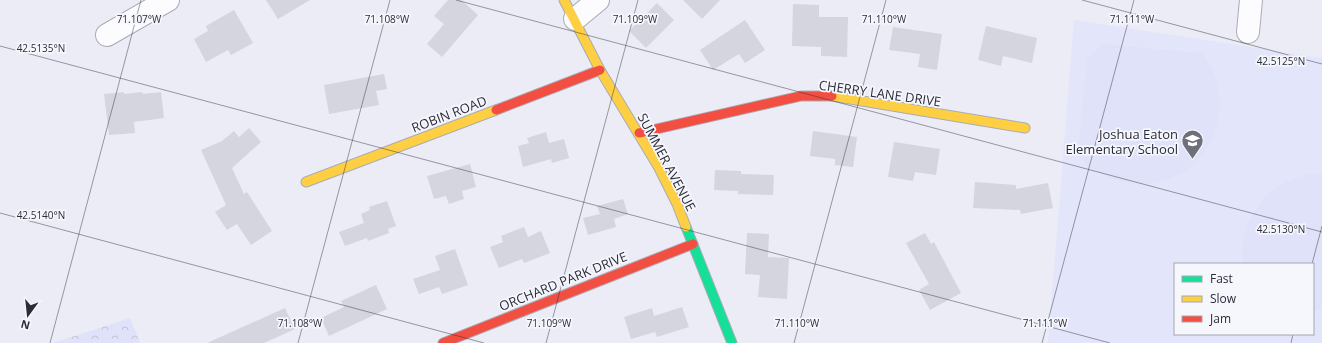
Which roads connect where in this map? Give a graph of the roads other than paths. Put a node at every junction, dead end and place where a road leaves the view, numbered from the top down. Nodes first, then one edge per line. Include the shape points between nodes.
1 (168, 0) edge
2 (564, 0) edge
3 (598, 0) edge
4 (1250, 0) edge
5 (575, 19) junction
6 (1248, 32) dead end
7 (107, 35) dead end
8 (600, 70) junction
9 (1025, 128) dead end
10 (639, 133) junction
11 (306, 182) dead end
12 (693, 244) junction
13 (443, 343) edge
14 (732, 343) edge

1 - 7 street
2 - 5 street, SUMMER AVENUE
3 - 5 street
4 - 6 street
5 - 8 street, SUMMER AVENUE
8 - 10 street, SUMMER AVENUE
8 - 11 street, ROBIN ROAD
9 - 10 street, CHERRY LANE DRIVE via 832,96 801,96
10 - 12 street, SUMMER AVENUE via 678,204
12 - 13 street, ORCHARD PARK DRIVE
12 - 14 street, SUMMER AVENUE

